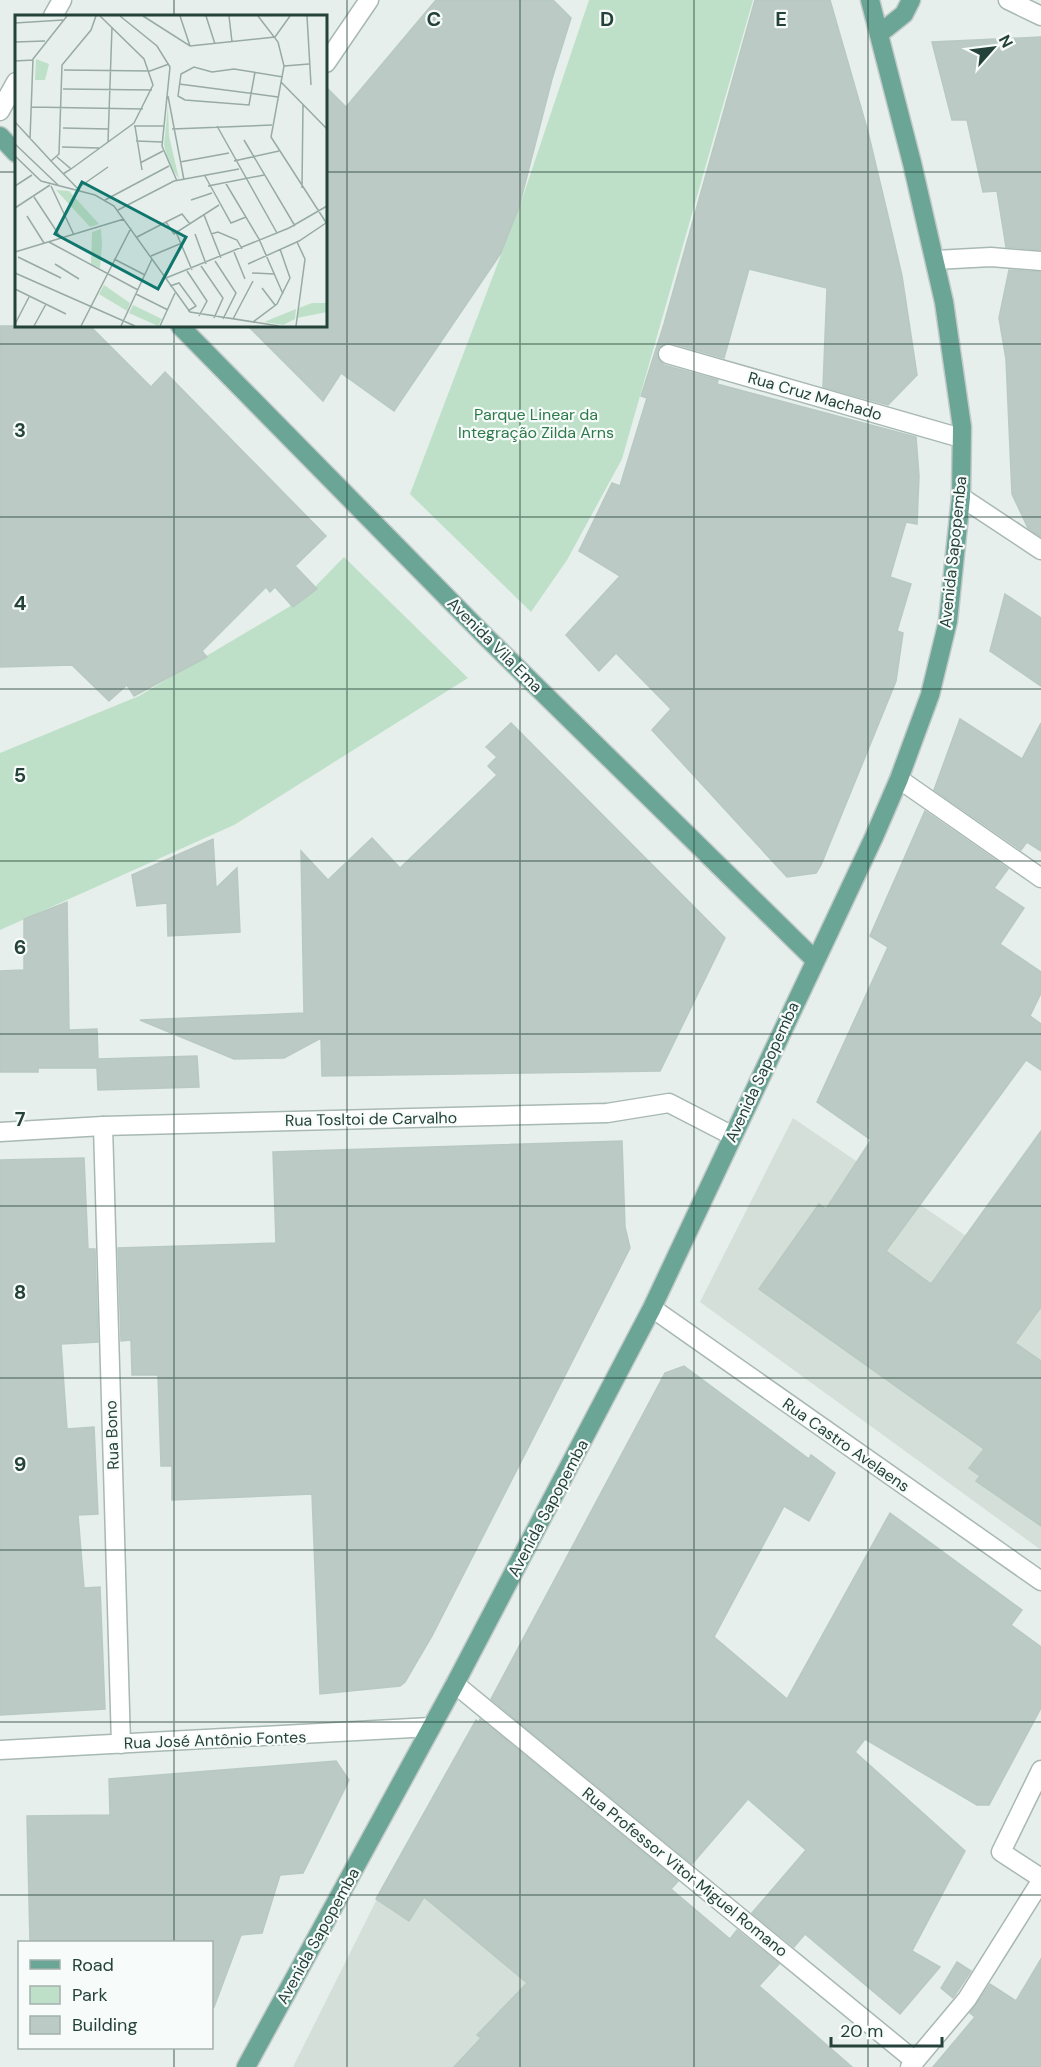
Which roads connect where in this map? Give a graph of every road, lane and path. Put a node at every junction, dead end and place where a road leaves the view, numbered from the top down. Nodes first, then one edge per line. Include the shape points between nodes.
1 (62, 0) edge
2 (369, 0) edge
3 (870, 0) edge
4 (911, 0) edge
5 (1008, 0) edge
6 (54, 15) edge
7 (1041, 16) edge
8 (879, 34) junction
9 (327, 62) edge
10 (15, 84) edge
11 (0, 111) edge
12 (0, 136) edge
13 (15, 152) edge
14 (935, 260) junction
15 (1041, 261) edge
16 (181, 327) edge
17 (668, 354) dead end
18 (962, 438) junction
19 (961, 496) junction
20 (1041, 550) edge
21 (899, 779) junction
22 (1041, 878) edge
23 (815, 960) junction
24 (103, 1126) junction
25 (0, 1132) edge
26 (733, 1136) junction
27 (652, 1308) junction
28 (1041, 1581) edge
29 (455, 1684) junction
30 (430, 1728) junction
31 (121, 1744) junction
32 (0, 1750) edge
33 (1041, 1770) edge
34 (1041, 1879) edge
35 (912, 2064) edge
36 (246, 2067) edge

1 - 6 street
2 - 9 street
3 - 8 main road, Avenida Sapopemba
4 - 8 main road via 904,14
5 - 7 street
8 - 14 main road, Avenida Sapopemba
10 - 11 street
12 - 13 main road
14 - 15 street via 991,257
14 - 18 main road, Avenida Sapopemba
16 - 23 main road, Avenida Vila Ema via 487,638
17 - 18 street, Rua Cruz Machado
18 - 19 main road, Avenida Sapopemba
19 - 20 street
19 - 21 main road, Avenida Sapopemba via 948,621 930,695
21 - 22 street
21 - 23 main road, Avenida Sapopemba
23 - 26 main road, Avenida Sapopemba
24 - 25 street, Rua Tosltoi de Carvalho
24 - 26 street, Rua Tosltoi de Carvalho via 607,1113 669,1102
24 - 31 street, Rua Bono
26 - 27 main road, Avenida Sapopemba
27 - 28 street, Rua Castro Avelaens
27 - 29 main road, Avenida Sapopemba
29 - 30 main road, Avenida Sapopemba
29 - 35 street, Rua Professor Vitor Miguel Romano
30 - 31 street, Rua José Antônio Fontes
30 - 36 main road, Avenida Sapopemba
31 - 32 street, Rua José Antônio Fontes
33 - 34 street via 1001,1852
34 - 35 street via 968,1999

